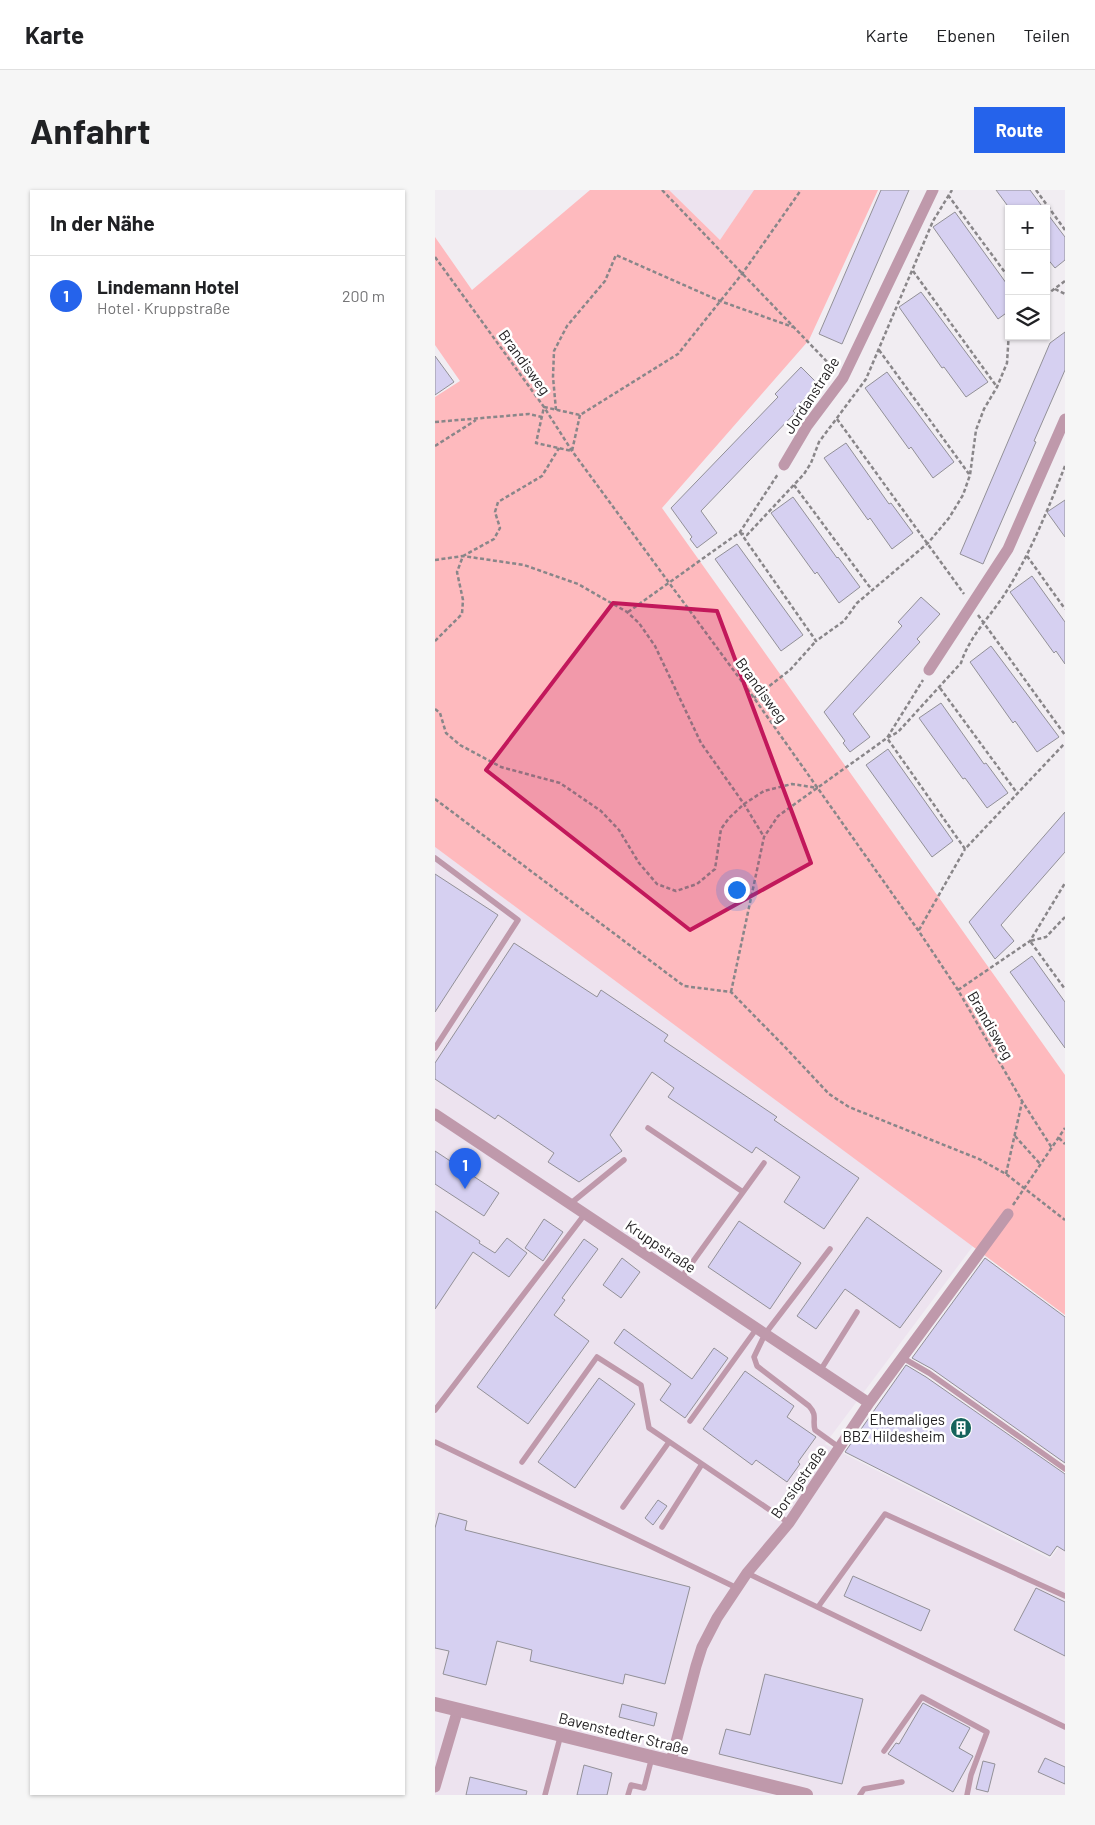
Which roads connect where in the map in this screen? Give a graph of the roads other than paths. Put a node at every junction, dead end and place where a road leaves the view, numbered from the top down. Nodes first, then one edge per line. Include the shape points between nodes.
1 (933, 190) edge
2 (1065, 419) edge
3 (784, 465) road end
4 (929, 670) road end
5 (435, 858) edge
6 (435, 1048) edge
7 (435, 1114) edge
8 (648, 1128) dead end
9 (624, 1160) dead end
10 (764, 1163) dead end
11 (743, 1192) junction
12 (570, 1204) junction
13 (585, 1214) junction
14 (1008, 1214) road end
15 (830, 1249) dead end
16 (681, 1278) junction
17 (857, 1312) dead end
18 (761, 1331) junction
19 (903, 1358) junction
20 (820, 1370) junction
21 (869, 1404) junction
22 (435, 1410) edge
23 (690, 1421) dead end
24 (435, 1442) edge
25 (669, 1442) junction
26 (840, 1448) junction
27 (522, 1462) dead end
28 (702, 1464) junction
29 (1065, 1469) edge
30 (623, 1507) dead end
31 (789, 1523) junction
32 (662, 1527) dead end
33 (747, 1573) junction
34 (737, 1588) junction
35 (1065, 1596) edge
36 (818, 1607) junction
37 (435, 1704) edge
38 (458, 1710) junction
39 (1065, 1727) edge
40 (561, 1734) junction
41 (884, 1751) dead end
42 (652, 1757) junction
43 (671, 1761) junction
44 (902, 1782) dead end
45 (435, 1788) edge
46 (785, 1792) edge
47 (545, 1795) edge
48 (628, 1795) edge
49 (806, 1795) edge
50 (859, 1795) edge
51 (967, 1795) edge

1 - 3 street, Jordanstraße via 843,378 807,426
2 - 4 street via 1008,549
5 - 6 lane via 519,920
7 - 12 street, Kruppstraße
8 - 11 lane
9 - 12 lane
10 - 11 lane
11 - 16 lane
12 - 13 street, Kruppstraße
13 - 16 street, Kruppstraße
13 - 22 lane
14 - 19 street, Borsigstraße
15 - 18 lane
16 - 18 street, Kruppstraße
17 - 20 lane
18 - 20 street, Kruppstraße
18 - 23 lane
18 - 26 lane via 754,1357 757,1366 809,1406 816,1418 815,1430
19 - 21 street, Borsigstraße
19 - 29 lane
20 - 21 street, Kruppstraße
21 - 26 street, Borsigstraße
24 - 34 lane
25 - 27 lane via 649,1428 641,1385 597,1357
25 - 28 lane
25 - 30 lane
26 - 31 street, Borsigstraße
28 - 31 lane
28 - 32 lane
31 - 33 street, Borsigstraße
33 - 34 street, Borsigstraße
33 - 36 lane
34 - 43 street, Borsigstraße via 703,1647
35 - 36 lane via 885,1514
36 - 39 lane
37 - 38 street, Bavenstedter Straße
38 - 40 street, Bavenstedter Straße
38 - 45 street
40 - 42 street, Bavenstedter Straße
40 - 47 lane
41 - 51 lane via 922,1697 987,1732
42 - 43 street, Bavenstedter Straße
42 - 48 lane via 644,1788 631,1785
43 - 46 street, Bavenstedter Straße
44 - 50 lane via 864,1789
46 - 49 street, Bavenstedter Straße

